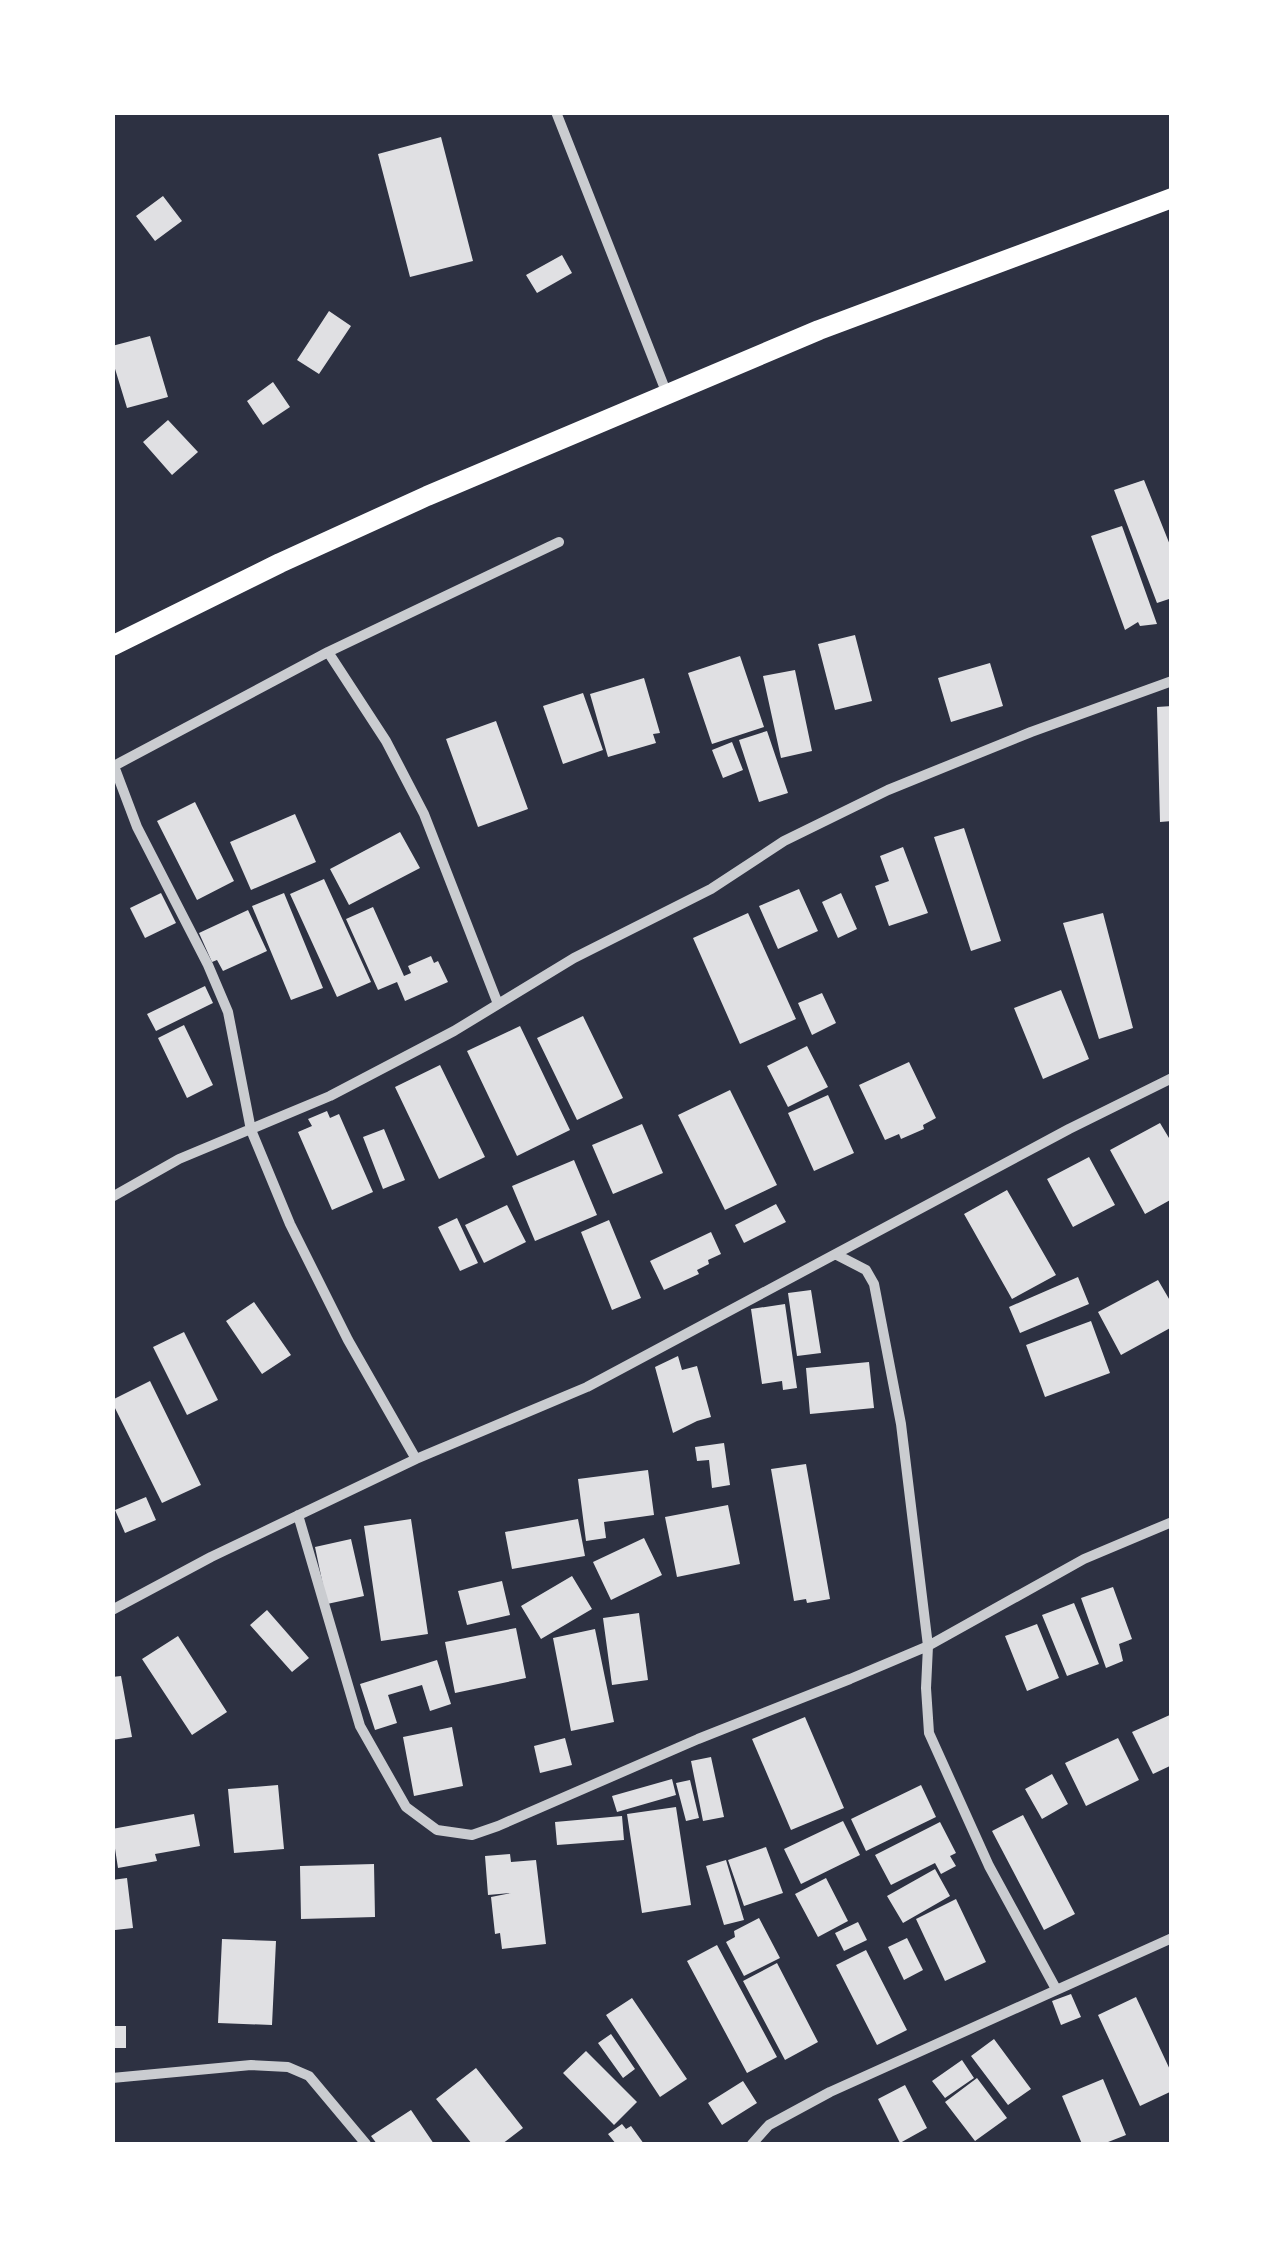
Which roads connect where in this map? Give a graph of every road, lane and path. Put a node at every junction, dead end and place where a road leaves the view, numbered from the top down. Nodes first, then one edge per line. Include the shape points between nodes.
1 (556, 112) edge
2 (1172, 198) edge
3 (667, 394) junction
4 (559, 542) dead end
5 (112, 646) edge
6 (328, 652) junction
7 (1172, 681) edge
8 (113, 766) edge
9 (498, 1004) junction
10 (1172, 1078) edge
11 (252, 1130) junction
12 (112, 1197) edge
13 (837, 1255) junction
14 (416, 1459) junction
15 (298, 1515) junction
16 (1172, 1522) edge
17 (112, 1610) edge
18 (928, 1646) junction
19 (1172, 1938) edge
20 (1056, 1989) junction
21 (112, 2078) edge
22 (366, 2144) edge
23 (752, 2144) edge

1 - 3 street
2 - 3 main road
3 - 5 main road via 378,518
4 - 6 street
6 - 8 street
6 - 9 street via 424,814
7 - 9 street via 888,790 784,841 711,889
8 - 11 street via 228,1012
9 - 11 street via 330,1096
10 - 13 street
11 - 12 street via 178,1159
11 - 14 street via 290,1224
13 - 14 street via 588,1387
13 - 18 street via 866,1270 874,1284 901,1424
14 - 15 street
15 - 17 street
15 - 18 street via 360,1726 406,1806 437,1830 472,1835 498,1826
16 - 18 street via 1084,1560
18 - 20 street via 929,1733 988,1866
19 - 20 street
20 - 23 street via 797,2108
21 - 22 street via 288,2067 309,2076

